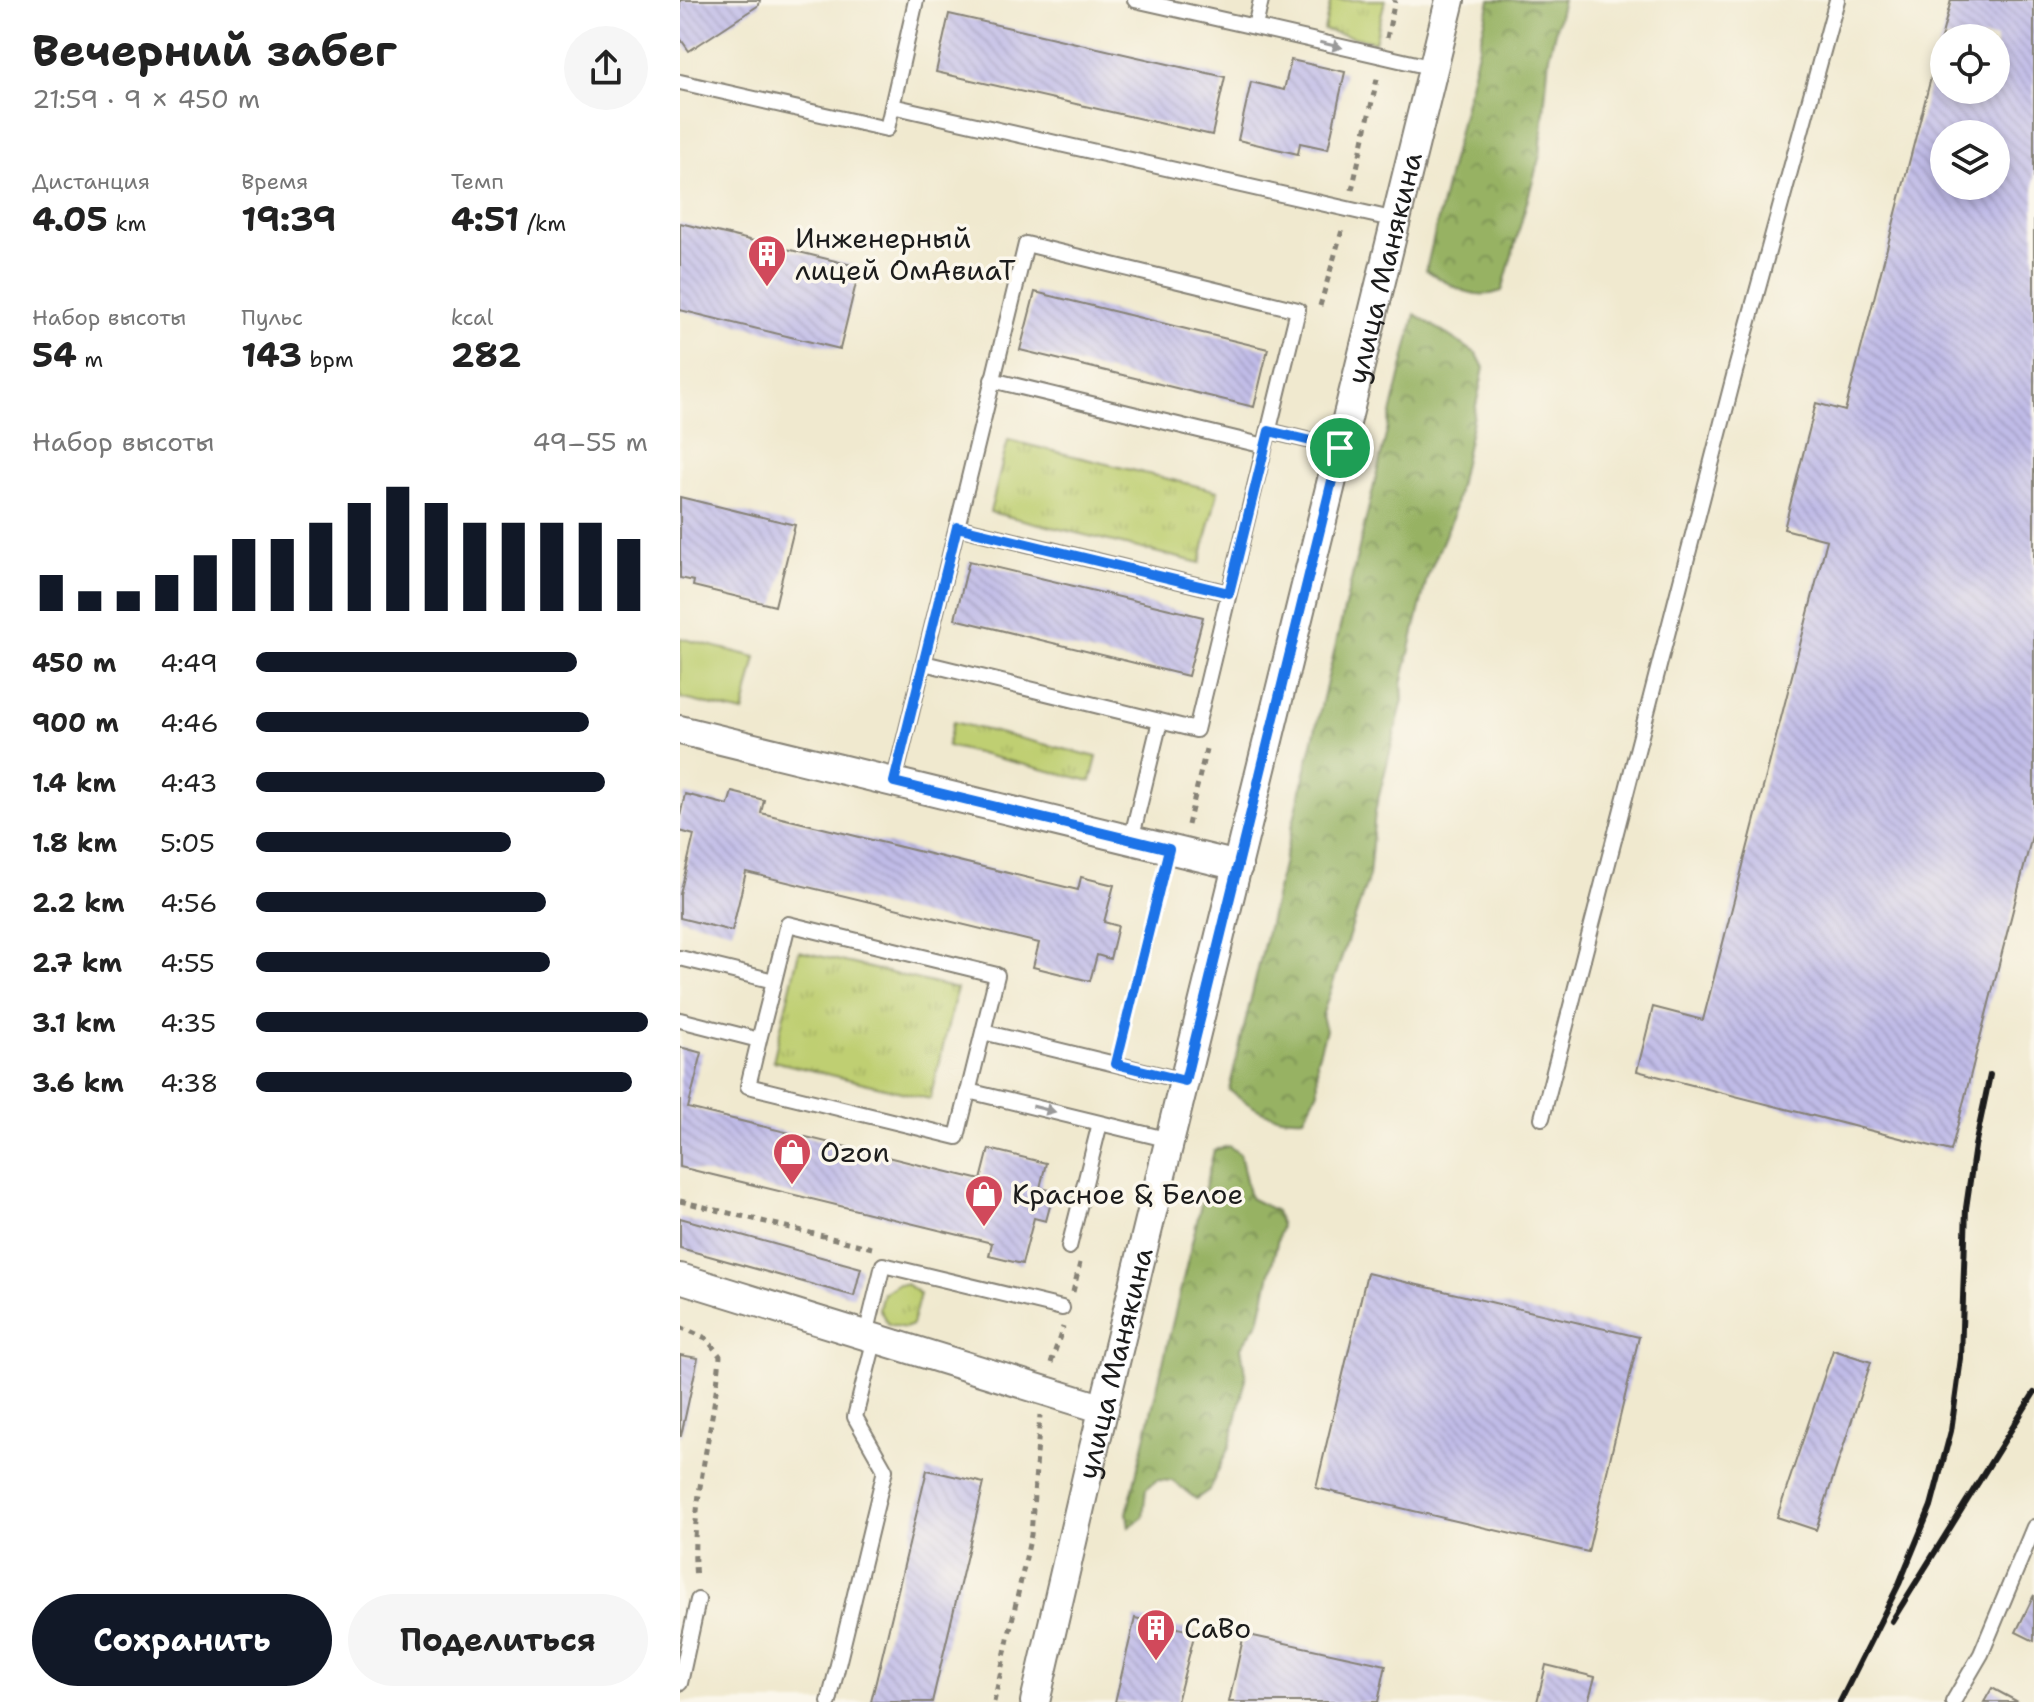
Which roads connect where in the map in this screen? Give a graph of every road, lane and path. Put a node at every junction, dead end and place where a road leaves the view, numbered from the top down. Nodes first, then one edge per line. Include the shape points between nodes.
1 (916, 0) edge
2 (1135, 0) edge
3 (1261, 0) edge
4 (1395, 0) edge
5 (1450, 0) edge
6 (1837, 0) edge
7 (1255, 27) junction
8 (1383, 56) junction
9 (1434, 68) junction
10 (680, 82) edge
11 (892, 106) junction
12 (1348, 209) junction
13 (1396, 220) junction
14 (992, 380) junction
15 (1269, 431) junction
16 (1265, 446) junction
17 (1340, 448) junction
18 (957, 527) junction
19 (1229, 593) junction
20 (924, 663) junction
21 (1160, 721) junction
22 (680, 730) edge
23 (894, 782) junction
24 (1131, 840) junction
25 (1169, 849) junction
26 (1238, 866) junction
27 (680, 958) edge
28 (774, 981) junction
29 (680, 1020) edge
30 (983, 1032) junction
31 (759, 1040) junction
32 (1116, 1064) junction
33 (1185, 1081) junction
34 (968, 1091) junction
35 (1542, 1118) dead end
36 (1100, 1123) junction
37 (1170, 1140) junction
38 (680, 1201) edge
39 (876, 1249) dead end
40 (1076, 1250) joint
41 (680, 1278) edge
42 (1072, 1296) dead end
43 (1063, 1316) joint
44 (680, 1327) edge
45 (870, 1337) junction
46 (1042, 1390) junction
47 (1104, 1409) junction
48 (2034, 1527) edge
49 (698, 1600) joint
50 (680, 1683) edge
51 (829, 1702) edge
52 (994, 1702) edge
53 (1035, 1702) edge
54 (1953, 1702) edge

1 - 11 lane
2 - 7 lane
3 - 7 lane
4 - 8 path
5 - 9 street, улица Манякина
6 - 35 lane
7 -> 8 lane
8 - 9 lane
8 - 12 path
9 - 13 street, улица Манякина
10 - 11 lane via 887,129
11 - 12 lane
12 - 13 lane
13 - 17 street, улица Манякина
14 - 15 lane via 1026,244 1298,310
14 - 16 lane
14 - 18 lane
15 - 16 lane
15 - 17 lane
16 - 19 lane
17 - 26 street, улица Манякина
18 - 19 lane
18 - 20 lane
19 - 21 lane via 1196,730
20 - 21 lane
20 - 23 lane
21 - 24 lane
22 - 23 street
23 - 24 street
24 - 25 street
25 - 26 street
25 - 32 path
26 - 33 street, улица Манякина
27 - 28 lane
28 - 30 lane via 788,924 997,975
28 - 31 lane
29 - 31 lane
30 - 32 lane
30 - 34 lane
31 - 34 lane via 748,1086 957,1137
32 - 33 lane
33 - 37 street, улица Манякина
34 -> 36 lane
36 - 37 lane
36 - 40 lane
37 - 47 street, улица Манякина
38 - 39 path
40 - 42 path
41 - 45 street
43 - 45 lane via 883,1265
43 - 46 path
44 - 49 path via 706,1338 720,1356 717,1399 698,1490 693,1550
45 - 46 street
45 - 51 lane via 855,1417 885,1470
46 - 47 street
46 - 52 path via 1031,1535
47 - 53 street, улица Манякина
48 - 54 lane via 1981,1654
49 - 50 lane

